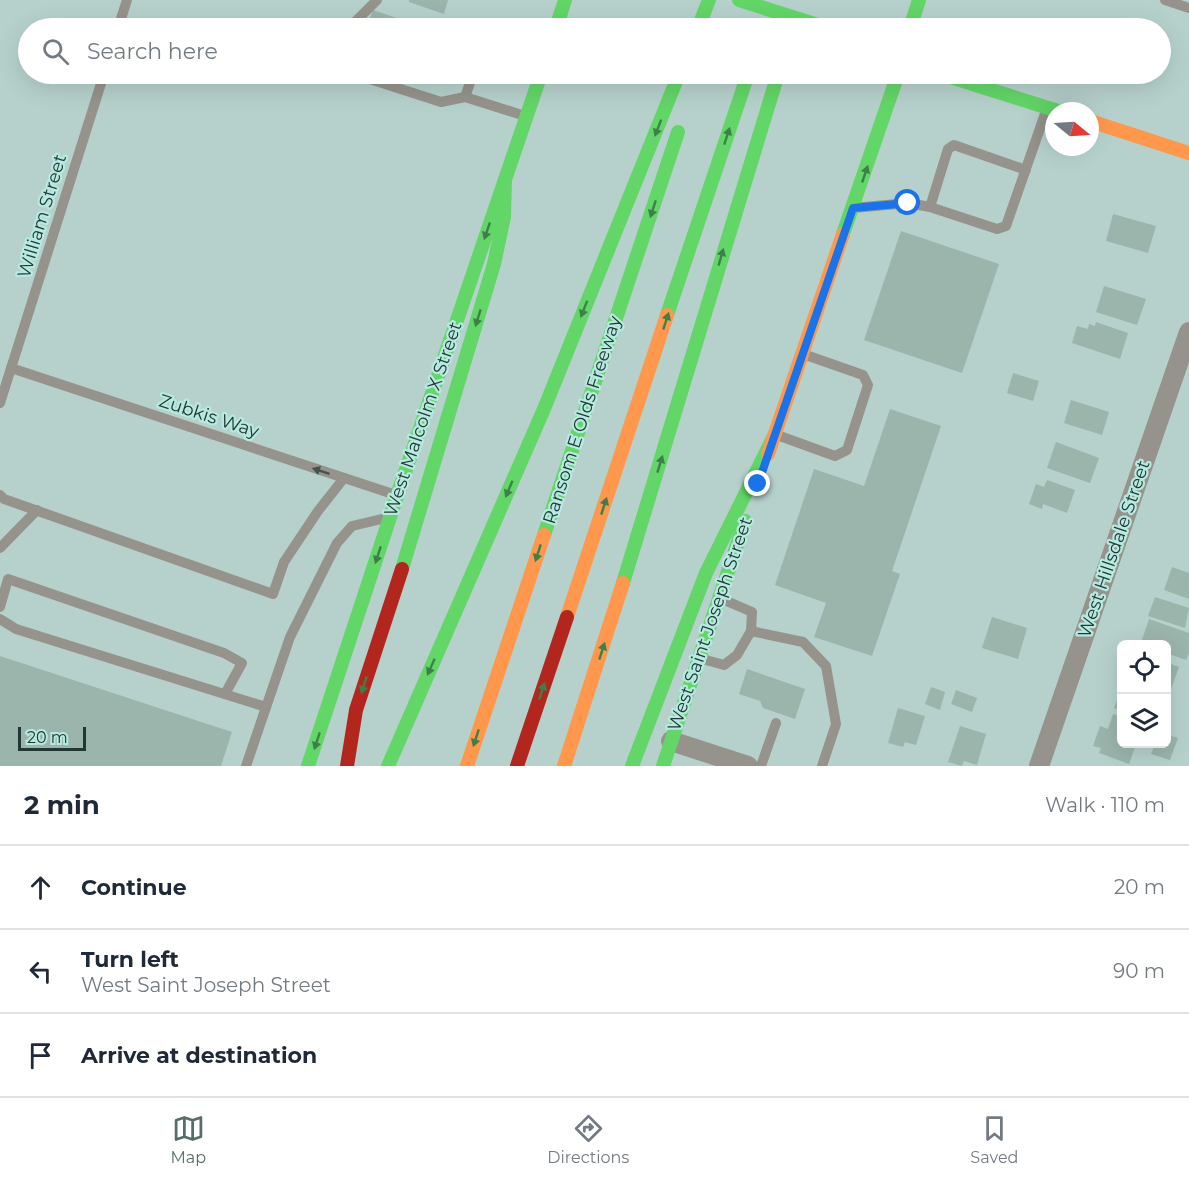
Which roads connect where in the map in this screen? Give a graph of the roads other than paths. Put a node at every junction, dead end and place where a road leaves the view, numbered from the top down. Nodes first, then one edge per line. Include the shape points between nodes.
1 (127, 0) edge
2 (377, 0) edge
3 (566, 0) edge
4 (709, 0) edge
5 (722, 0) edge
6 (739, 0) edge
7 (772, 0) edge
8 (799, 0) edge
9 (919, 0) edge
10 (1166, 0) edge
11 (1189, 8) edge
12 (121, 18) edge
13 (359, 18) edge
14 (560, 18) edge
15 (702, 18) edge
16 (716, 18) edge
17 (766, 18) edge
18 (794, 18) edge
19 (796, 18) edge
20 (913, 18) edge
21 (101, 84) edge
22 (385, 84) edge
23 (470, 84) edge
24 (538, 84) edge
25 (675, 84) edge
26 (745, 84) edge
27 (775, 84) edge
28 (895, 84) edge
29 (973, 84) edge
30 (465, 97) junction
31 (1045, 107) edge
32 (527, 117) junction
33 (683, 119) dead end
34 (1099, 124) edge
35 (1045, 125) edge
36 (1189, 153) edge
37 (1026, 170) junction
38 (505, 180) junction
39 (930, 207) junction
40 (853, 208) junction
41 (1189, 332) edge
42 (803, 354) junction
43 (11, 368) junction
44 (0, 403) edge
45 (775, 434) junction
46 (344, 478) junction
47 (0, 495) edge
48 (397, 496) junction
49 (37, 510) junction
50 (390, 517) junction
51 (0, 548) edge
52 (4, 576) edge
53 (718, 598) junction
54 (0, 607) edge
55 (0, 619) edge
56 (751, 631) junction
57 (699, 658) junction
58 (225, 694) junction
59 (266, 707) junction
60 (776, 723) dead end
61 (671, 741) junction
62 (347, 762) edge
63 (246, 766) edge
64 (308, 766) edge
65 (388, 766) edge
66 (467, 766) edge
67 (517, 766) edge
68 (564, 766) edge
69 (632, 766) edge
70 (663, 766) edge
71 (748, 766) edge
72 (761, 766) edge
73 (822, 766) edge
74 (1039, 766) edge

1 - 12 lane
2 - 13 lane
3 - 14 main road
4 - 15 main road
5 - 16 main road
6 - 19 main road, bridge
7 - 17 main road
8 - 18 main road
9 - 20 main road
10 - 11 lane
21 - 43 lane, William Street
22 - 30 lane via 441,102
23 - 30 lane
24 - 32 main road, West Malcolm X Street
25 -> 65 main road via 544,409
67 -> 26 main road
68 -> 27 main road
40 -> 28 main road, West Saint Joseph Street
29 - 31 main road
30 - 32 lane
32 - 38 main road, West Malcolm X Street
33 -> 66 main road, Ransom E Olds Freeway
34 - 36 main road
35 - 37 lane
37 - 39 lane via 1006,226 997,229
37 - 39 lane via 954,145 948,149
38 -> 48 main road, West Malcolm X Street
38 -> 62 main road via 504,217 494,264 416,527 356,710
39 - 40 lane via 908,203
40 - 42 main road, West Saint Joseph Street
41 - 74 street, West Hillsdale Street
42 - 45 main road, West Saint Joseph Street
42 - 45 lane via 863,375 868,385 847,450 835,456
43 - 44 lane, William Street
46 -> 43 lane, Zubkis Way
45 - 53 main road, West Saint Joseph Street
45 - 69 main road via 706,573
46 - 48 lane, Zubkis Way
46 - 49 lane via 284,562 273,594
47 - 49 lane
48 - 50 main road, West Malcolm X Street
49 - 51 lane
50 - 59 lane via 352,526 337,543 290,637
50 -> 64 main road, West Malcolm X Street
52 - 54 lane
52 - 58 lane via 224,653 242,663
53 - 56 lane via 752,612
53 - 57 main road, West Saint Joseph Street
55 - 58 lane via 16,629
56 - 57 lane via 737,655 724,665
56 - 73 lane via 803,642 826,666 836,724
57 - 61 main road, West Saint Joseph Street
58 - 59 lane
59 - 63 lane
60 - 72 lane
61 - 70 main road, West Saint Joseph Street
61 - 71 street

